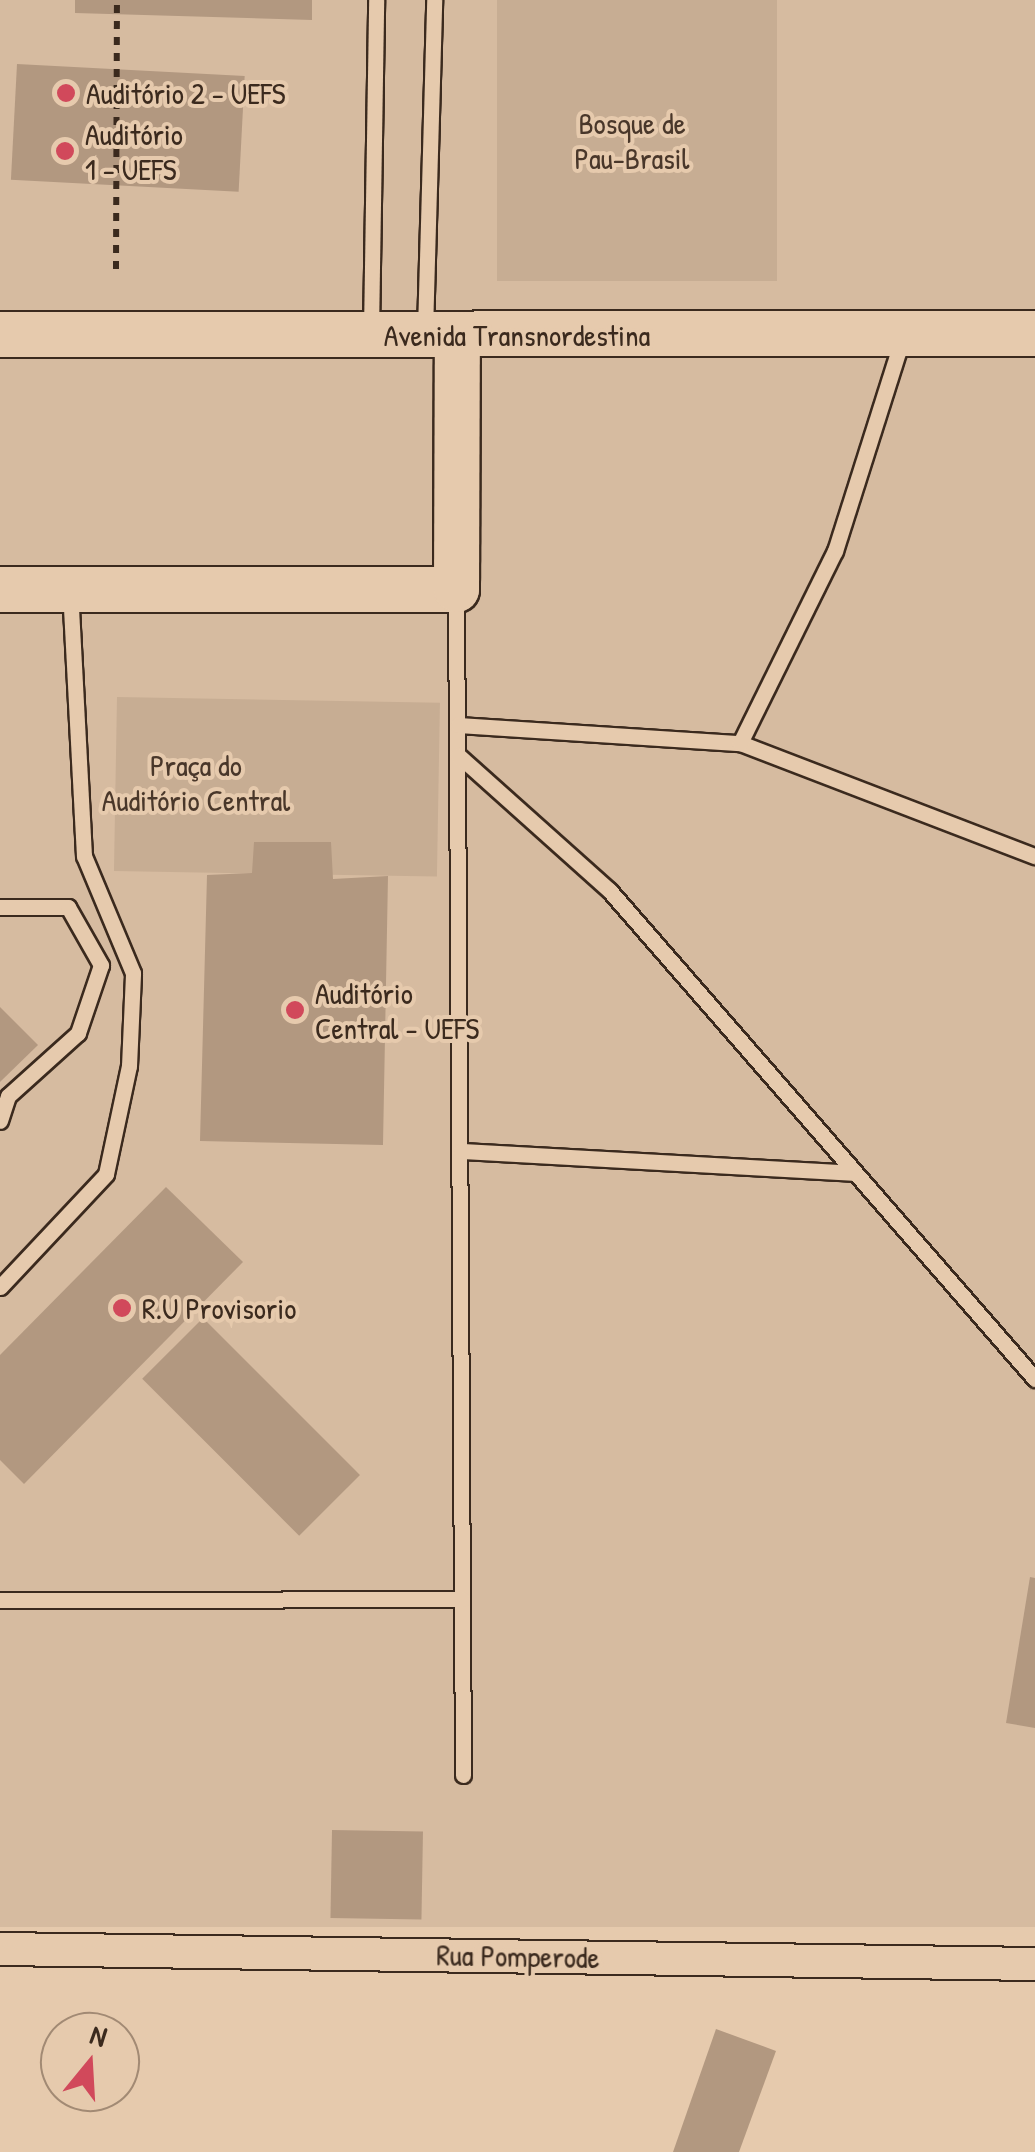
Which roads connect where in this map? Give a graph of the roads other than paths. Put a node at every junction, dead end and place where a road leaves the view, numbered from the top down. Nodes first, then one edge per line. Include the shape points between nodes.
1 (376, 0) edge
2 (434, 0) edge
3 (904, 333) junction
4 (1035, 333) edge
5 (0, 334) edge
6 (441, 335) junction
7 (371, 336) junction
8 (0, 589) edge
9 (70, 589) junction
10 (456, 589) junction
11 (458, 725) junction
12 (740, 743) junction
13 (458, 754) junction
14 (1035, 856) edge
15 (0, 908) edge
16 (0, 1121) edge
17 (460, 1151) junction
18 (853, 1173) junction
19 (0, 1287) edge
20 (1035, 1380) edge
21 (462, 1599) junction
22 (0, 1600) edge
23 (463, 1775) dead end
24 (0, 1949) edge
25 (1035, 1964) edge

1 - 7 lane
2 - 6 lane
3 - 4 street, Avenida Transnordestina
3 - 6 street, Avenida Transnordestina
3 - 12 lane via 834,551
5 - 7 street, Avenida Transnordestina
6 - 7 street, Avenida Transnordestina
6 - 10 street
8 - 9 street
9 - 10 street
9 - 19 lane via 84,856 133,973 130,1066 106,1174
10 - 11 lane
11 - 12 lane
11 - 13 lane
12 - 14 lane
13 - 17 lane
13 - 18 lane via 609,890
15 - 16 lane via 68,907 100,965 78,1034 8,1096
17 - 18 lane
17 - 21 lane
18 - 20 lane
21 - 22 lane
21 - 23 lane
24 - 25 street, Rua Pomperode

